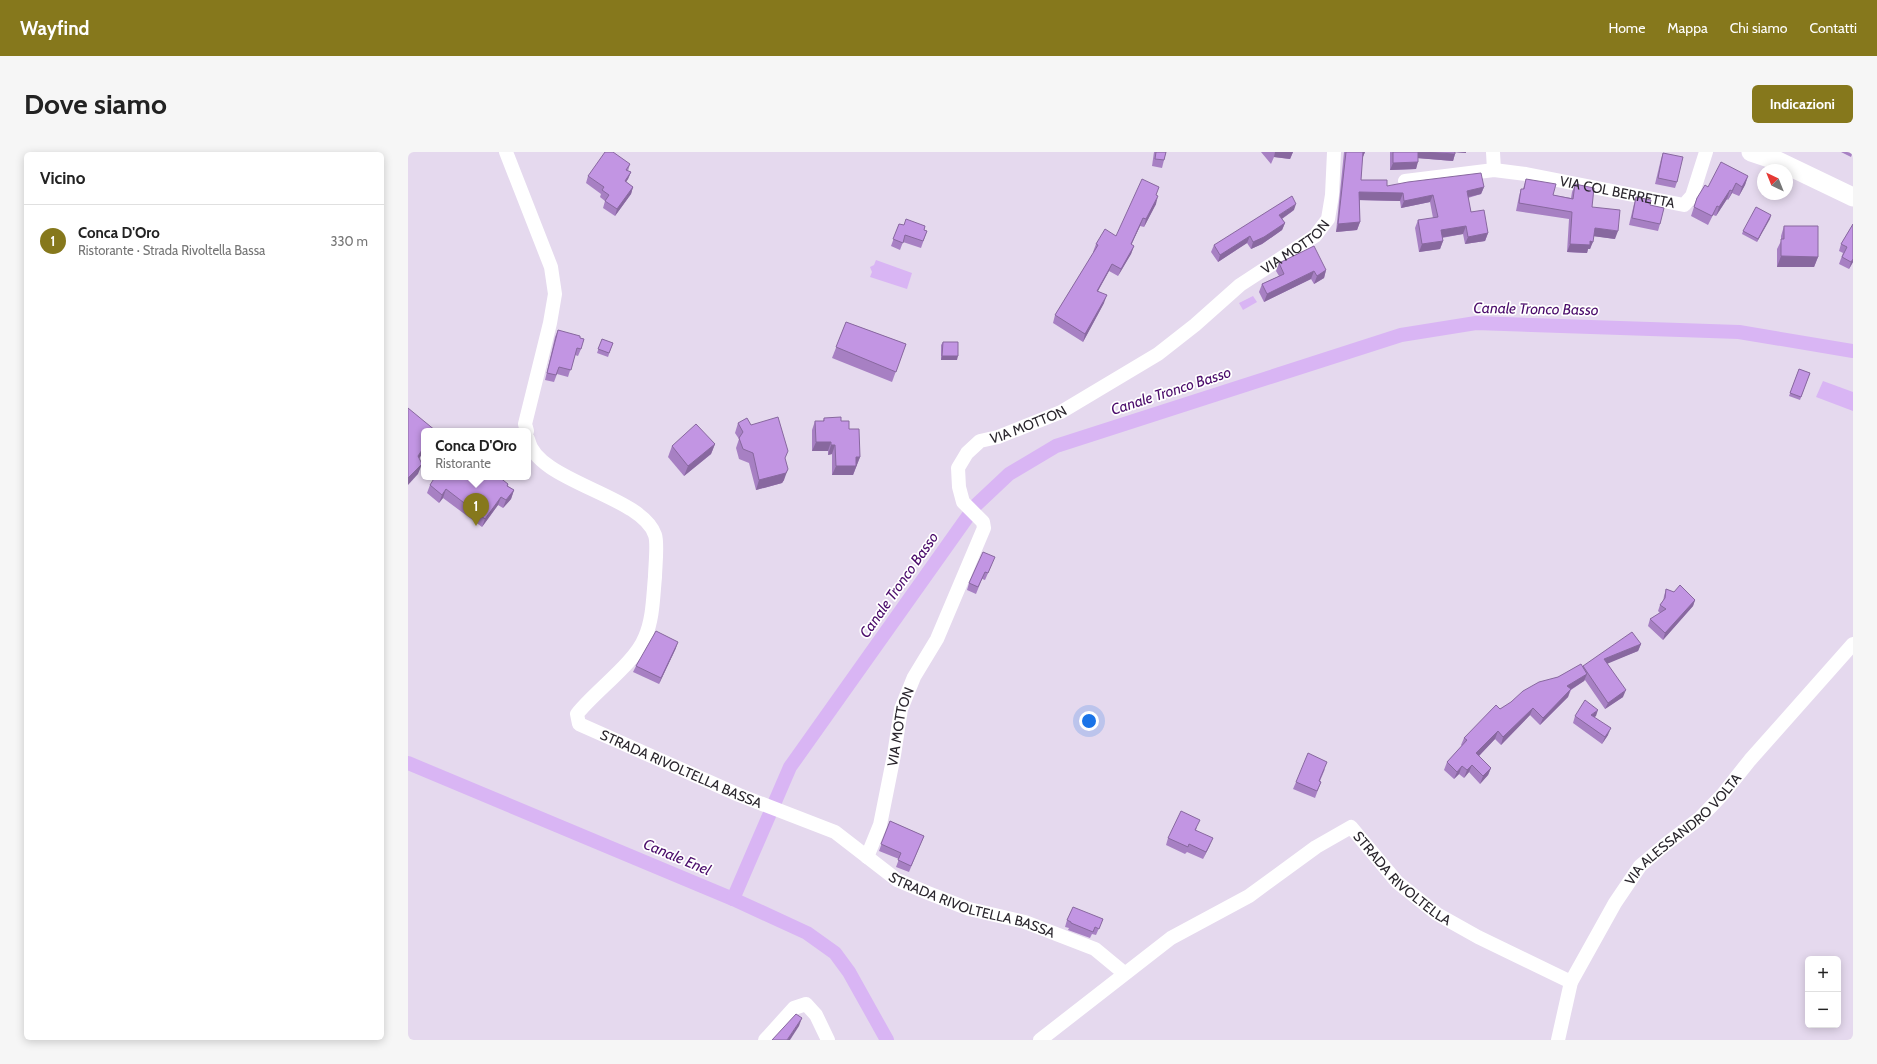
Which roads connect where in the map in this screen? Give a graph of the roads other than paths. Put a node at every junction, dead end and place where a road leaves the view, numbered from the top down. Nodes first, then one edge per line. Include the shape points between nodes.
1 (506, 152) edge
2 (1334, 152) edge
3 (1493, 152) edge
4 (1706, 152) edge
5 (1751, 152) edge
6 (1780, 157) edge
7 (1494, 170) junction
8 (1405, 181) edge
9 (1853, 197) edge
10 (526, 428) edge
11 (531, 448) edge
12 (1853, 644) edge
13 (867, 857) junction
14 (1124, 973) junction
15 (1571, 982) junction
16 (765, 1040) edge
17 (828, 1040) edge
18 (1040, 1040) edge
19 (1558, 1040) edge

1 - 10 street via 551,267 555,294
2 - 13 street, VIA MOTTON via 1328,219 1315,236 1240,285 1158,354 1062,412 998,437 980,441 967,453 958,468 959,487 963,502 983,522 984,528 937,640 914,677 901,709 880,825
3 - 7 street
4 - 7 street, VIA COL BERRETTA via 1692,196 1684,204
5 - 6 main road
6 - 9 main road
7 - 8 street, VIA COL BERRETTA
11 - 13 street, STRADA RIVOLTELLA BASSA via 540,461 626,507 645,520 656,535 653,603 646,637 633,656 586,702 577,714 579,724 780,812 835,832
12 - 15 street, VIA ALESSANDRO VOLTA via 1700,818 1640,866 1615,904
13 - 14 street, STRADA RIVOLTELLA BASSA via 897,880 928,893 969,909 1025,922 1095,949
14 - 15 street, STRADA RIVOLTELLA via 1171,938 1249,896 1316,847 1351,827 1397,882 1437,914
14 - 18 street
15 - 19 street, VIA ALESSANDRO VOLTA
16 - 17 street via 794,1008 806,1004 816,1015

